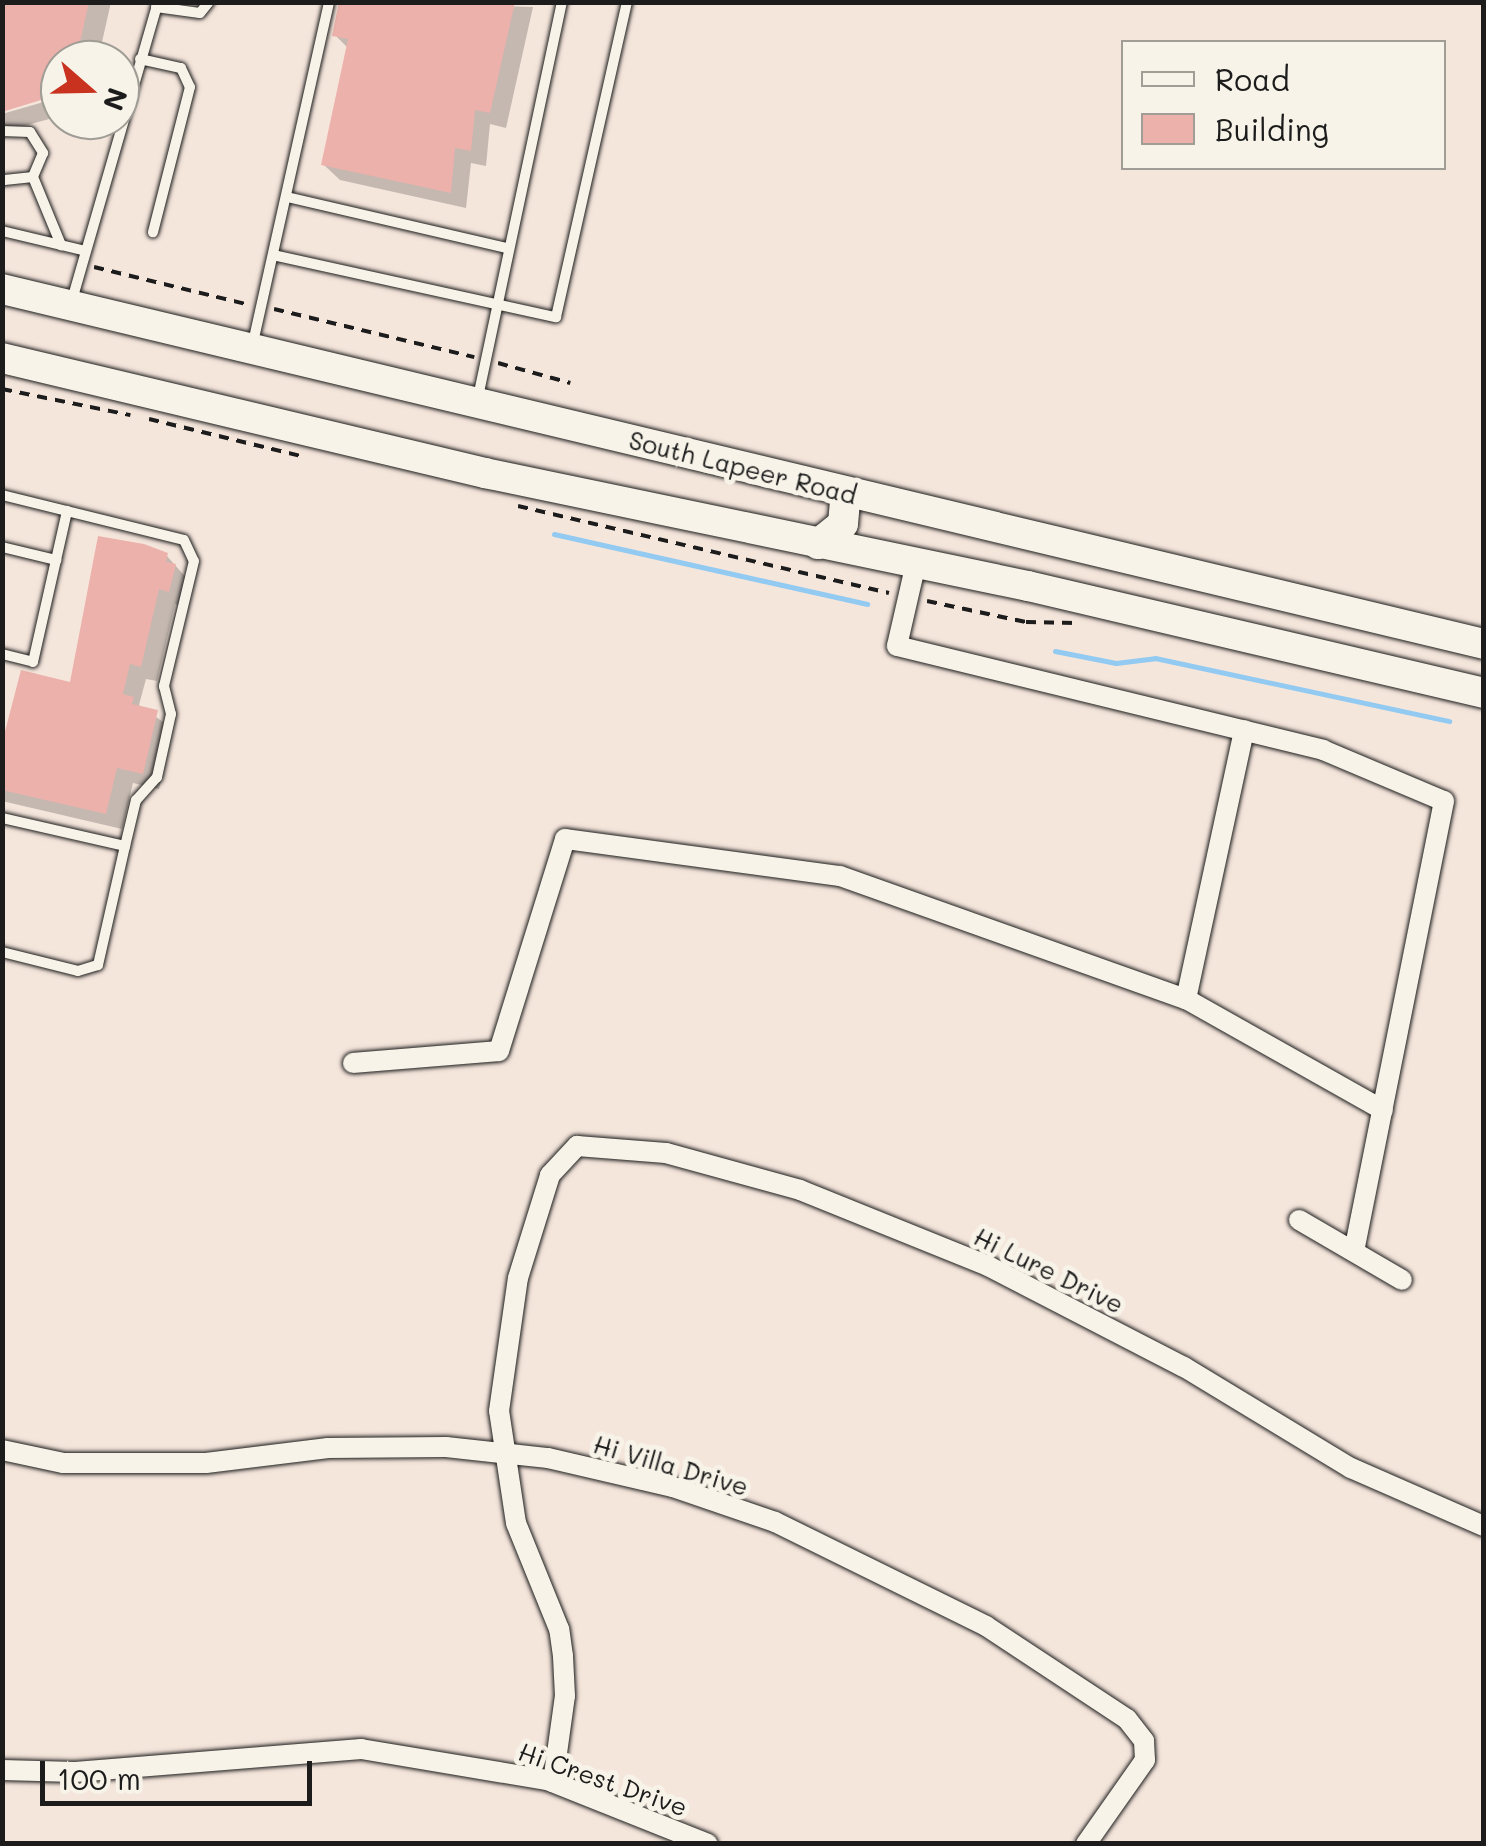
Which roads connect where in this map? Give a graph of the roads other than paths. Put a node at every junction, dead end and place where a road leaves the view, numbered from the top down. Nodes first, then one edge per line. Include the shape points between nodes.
1 (209, 2) edge
2 (329, 2) edge
3 (562, 2) edge
4 (627, 2) edge
5 (157, 5) edge
6 (140, 59) joint
7 (2, 131) edge
8 (119, 140) edge
9 (33, 177) junction
10 (2, 180) edge
11 (287, 197) junction
12 (2, 232) edge
13 (152, 232) dead end
14 (61, 244) junction
15 (508, 248) junction
16 (82, 250) junction
17 (273, 254) junction
18 (2, 289) edge
19 (70, 306) junction
20 (494, 307) junction
21 (252, 348) junction
22 (2, 358) edge
23 (477, 401) junction
24 (846, 492) junction
25 (2, 495) edge
26 (67, 511) junction
27 (818, 544) junction
28 (2, 547) edge
29 (56, 560) junction
30 (916, 563) junction
31 (1484, 644) edge
32 (2, 654) edge
33 (1484, 693) edge
34 (1244, 730) junction
35 (2, 818) edge
36 (124, 846) junction
37 (2, 952) edge
38 (1186, 1000) junction
39 (353, 1063) dead end
40 (1383, 1110) junction
41 (1300, 1220) dead end
42 (1354, 1250) junction
43 (1402, 1280) dead end
44 (2, 1450) edge
45 (504, 1453) junction
46 (1484, 1526) edge
47 (2, 1770) edge
48 (553, 1782) junction
49 (708, 1844) edge
50 (1086, 1844) edge

1 - 5 lane via 200,13
2 - 11 lane
3 - 15 lane
4 - 20 lane via 561,311 549,318
5 - 6 lane
6 - 13 lane via 182,68 190,87
7 - 9 lane via 21,128 37,137 44,154
8 - 16 lane via 96,227
9 - 10 lane
9 - 14 lane
11 - 15 lane
11 - 17 lane
12 - 14 lane
14 - 16 lane
15 - 20 lane
16 - 19 lane
17 - 20 lane
17 - 21 lane
18 - 19 main road, South Lapeer Road
19 - 21 main road, South Lapeer Road
20 - 23 lane
21 - 23 main road, South Lapeer Road
22 - 27 main road via 485,474
23 - 24 main road, South Lapeer Road
24 - 27 main road via 843,524
24 - 31 main road, South Lapeer Road
25 - 26 lane
26 - 29 lane
26 - 36 lane via 184,540 194,561 164,686 171,714 156,777 136,800
27 - 30 main road
28 - 29 lane
29 - 32 lane via 33,662
30 - 33 main road
30 - 34 street via 897,646
34 - 38 street
34 - 40 street via 1322,750 1444,802
35 - 36 lane
36 - 37 lane via 98,965 78,971
38 - 39 street via 840,876 565,838 498,1051
38 - 40 street
40 - 42 street
41 - 42 street
42 - 43 street
44 - 45 street, Hi Villa Drive via 81,1463 206,1463 328,1448
45 - 46 street, Hi Lure Drive via 501,1394 518,1278 550,1175 563,1154 590,1144 666,1153 800,1190 971,1259 1087,1313 1395,1491
45 - 48 street via 516,1523 562,1656 566,1696
45 - 50 street, Hi Villa Drive via 673,1486 774,1522 986,1626 1127,1719 1144,1741 1145,1760
47 - 48 street, Hi Crest Drive via 75,1772 361,1749
48 - 49 street, Hi Crest Drive

